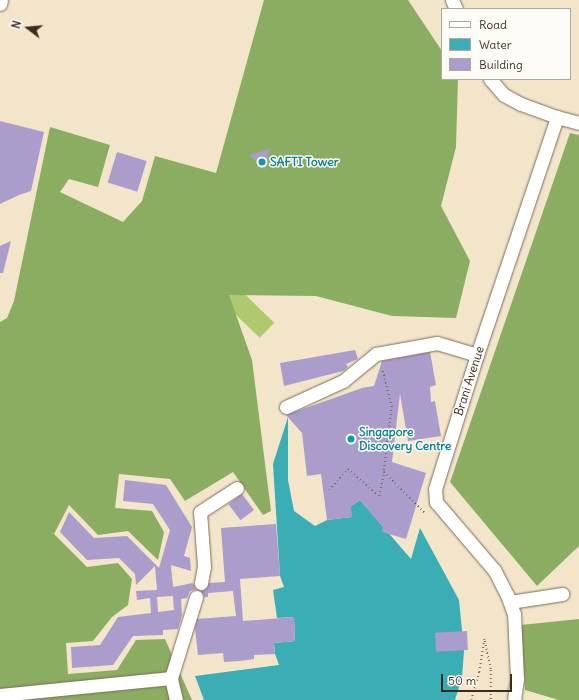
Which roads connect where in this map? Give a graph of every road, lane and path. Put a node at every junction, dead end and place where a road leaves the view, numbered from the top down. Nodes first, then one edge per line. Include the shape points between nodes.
1 (491, 80) edge
2 (557, 117) junction
3 (579, 123) edge
4 (477, 355) junction
5 (383, 371) dead end
6 (286, 407) dead end
7 (384, 472) junction
8 (237, 488) dead end
9 (330, 490) dead end
10 (424, 512) dead end
11 (201, 583) dead end
12 (562, 594) dead end
13 (196, 597) dead end
14 (510, 602) junction
15 (172, 678) junction
16 (0, 695) edge
17 (176, 700) edge
18 (471, 700) edge
19 (491, 700) edge
20 (514, 700) edge

1 - 2 lane via 504,95
2 - 3 lane
2 - 4 lane, Brani Avenue
4 - 6 lane via 437,344 376,354 343,381
4 - 14 lane, Brani Avenue via 435,489 436,502 494,570
5 - 7 path via 392,406
7 - 9 path via 379,496 348,469
7 - 10 path
8 - 11 lane via 200,512 204,566
12 - 14 lane
13 - 15 lane
14 - 20 lane, Brani Avenue via 514,614 517,679
15 - 16 lane
15 - 17 lane
18 - 19 path via 484,639 491,670

